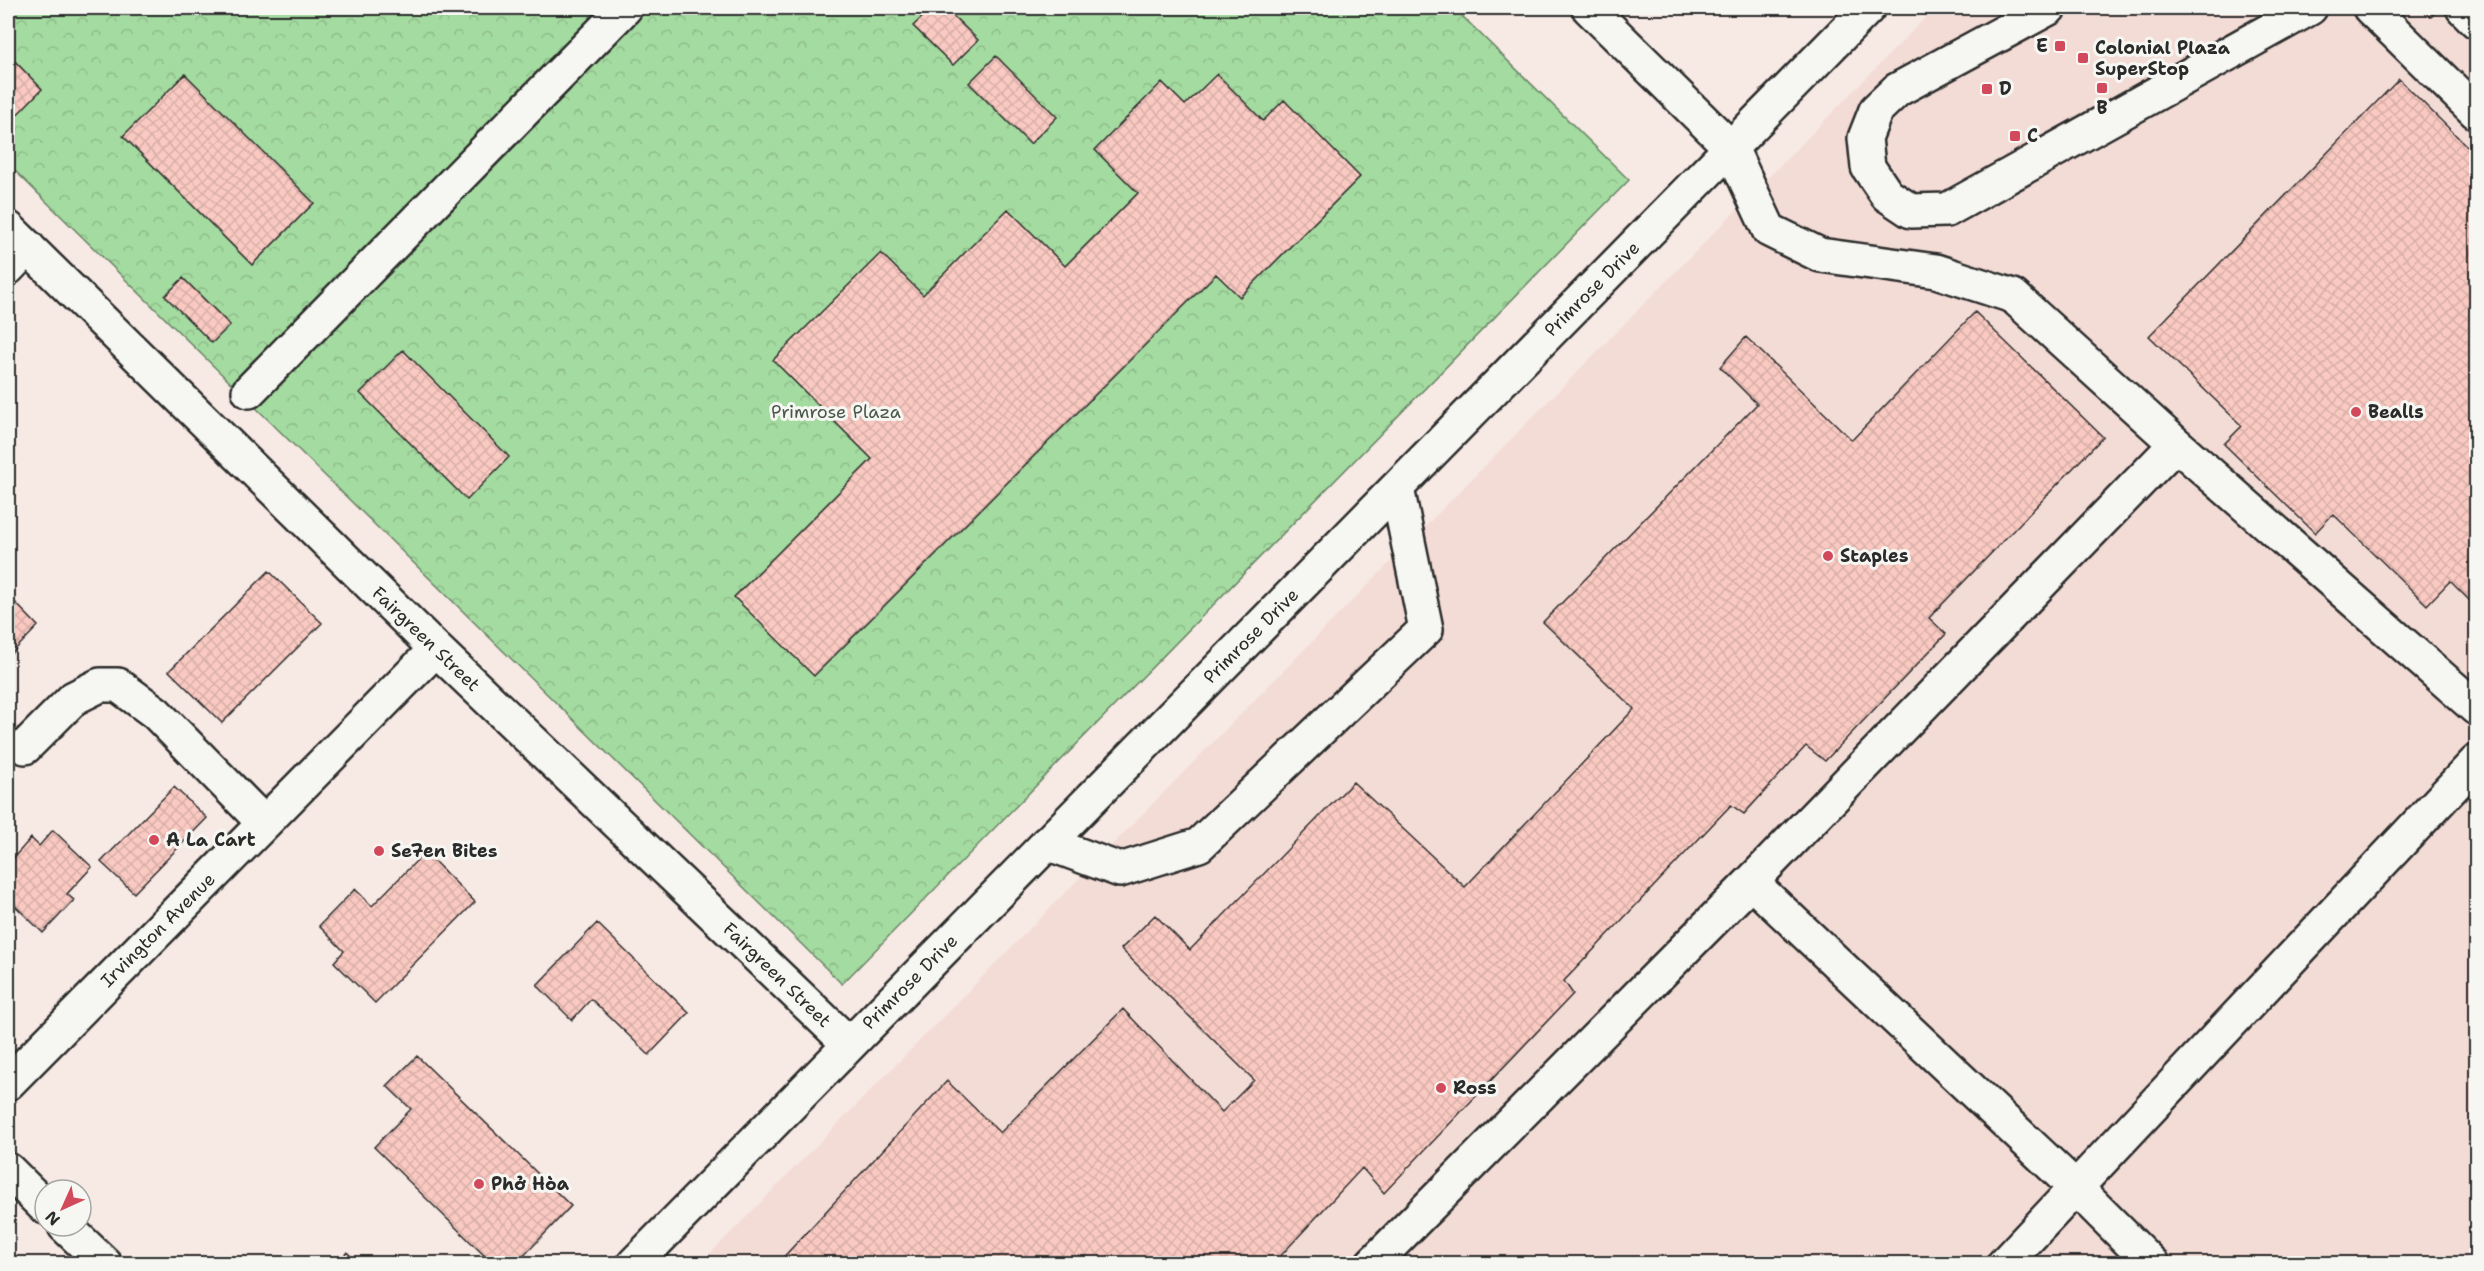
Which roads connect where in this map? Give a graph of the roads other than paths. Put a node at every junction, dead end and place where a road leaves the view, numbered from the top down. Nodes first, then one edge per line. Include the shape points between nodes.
1 (625, 8) edge
2 (1589, 8) edge
3 (1868, 8) edge
4 (2049, 8) edge
5 (2310, 8) edge
6 (2370, 8) edge
7 (2463, 8) edge
8 (2476, 21) edge
9 (2476, 112) edge
10 (1731, 148) junction
11 (14, 248) edge
12 (249, 392) dead end
13 (2176, 444) junction
14 (1397, 488) junction
15 (436, 650) junction
16 (2476, 708) edge
17 (25, 747) dead end
18 (2476, 762) edge
19 (264, 823) junction
20 (1047, 843) junction
21 (1751, 882) junction
22 (849, 1044) junction
23 (8, 1083) edge
24 (8, 1170) edge
25 (2077, 1189) junction
26 (33, 1195) edge
27 (78, 1238) edge
28 (105, 1263) edge
29 (634, 1263) edge
30 (1372, 1263) edge
31 (2004, 1263) edge
32 (2152, 1263) edge

1 - 12 street
2 - 10 street
3 - 10 street, Primrose Drive
4 - 5 street via 1897,90 1876,110 1865,138 1868,167 1887,195 1911,211 1947,210
6 - 9 street
7 - 8 street
10 - 13 street via 1769,230 1820,255 1936,271 2013,296
10 - 14 street, Primrose Drive
11 - 15 street, Fairgreen Street
13 - 16 street
13 - 21 street
14 - 20 street, Primrose Drive
14 - 20 street via 1426,629 1199,845 1120,870
15 - 19 street, Irvington Avenue
15 - 22 street, Fairgreen Street
17 - 19 street via 74,698 100,686 118,685 156,712
18 - 25 street
19 - 23 street, Irvington Avenue
20 - 22 street, Primrose Drive
21 - 25 street
21 - 30 street
22 - 29 street, Primrose Drive
24 - 26 street
25 - 31 street
25 - 32 street
27 - 28 street

